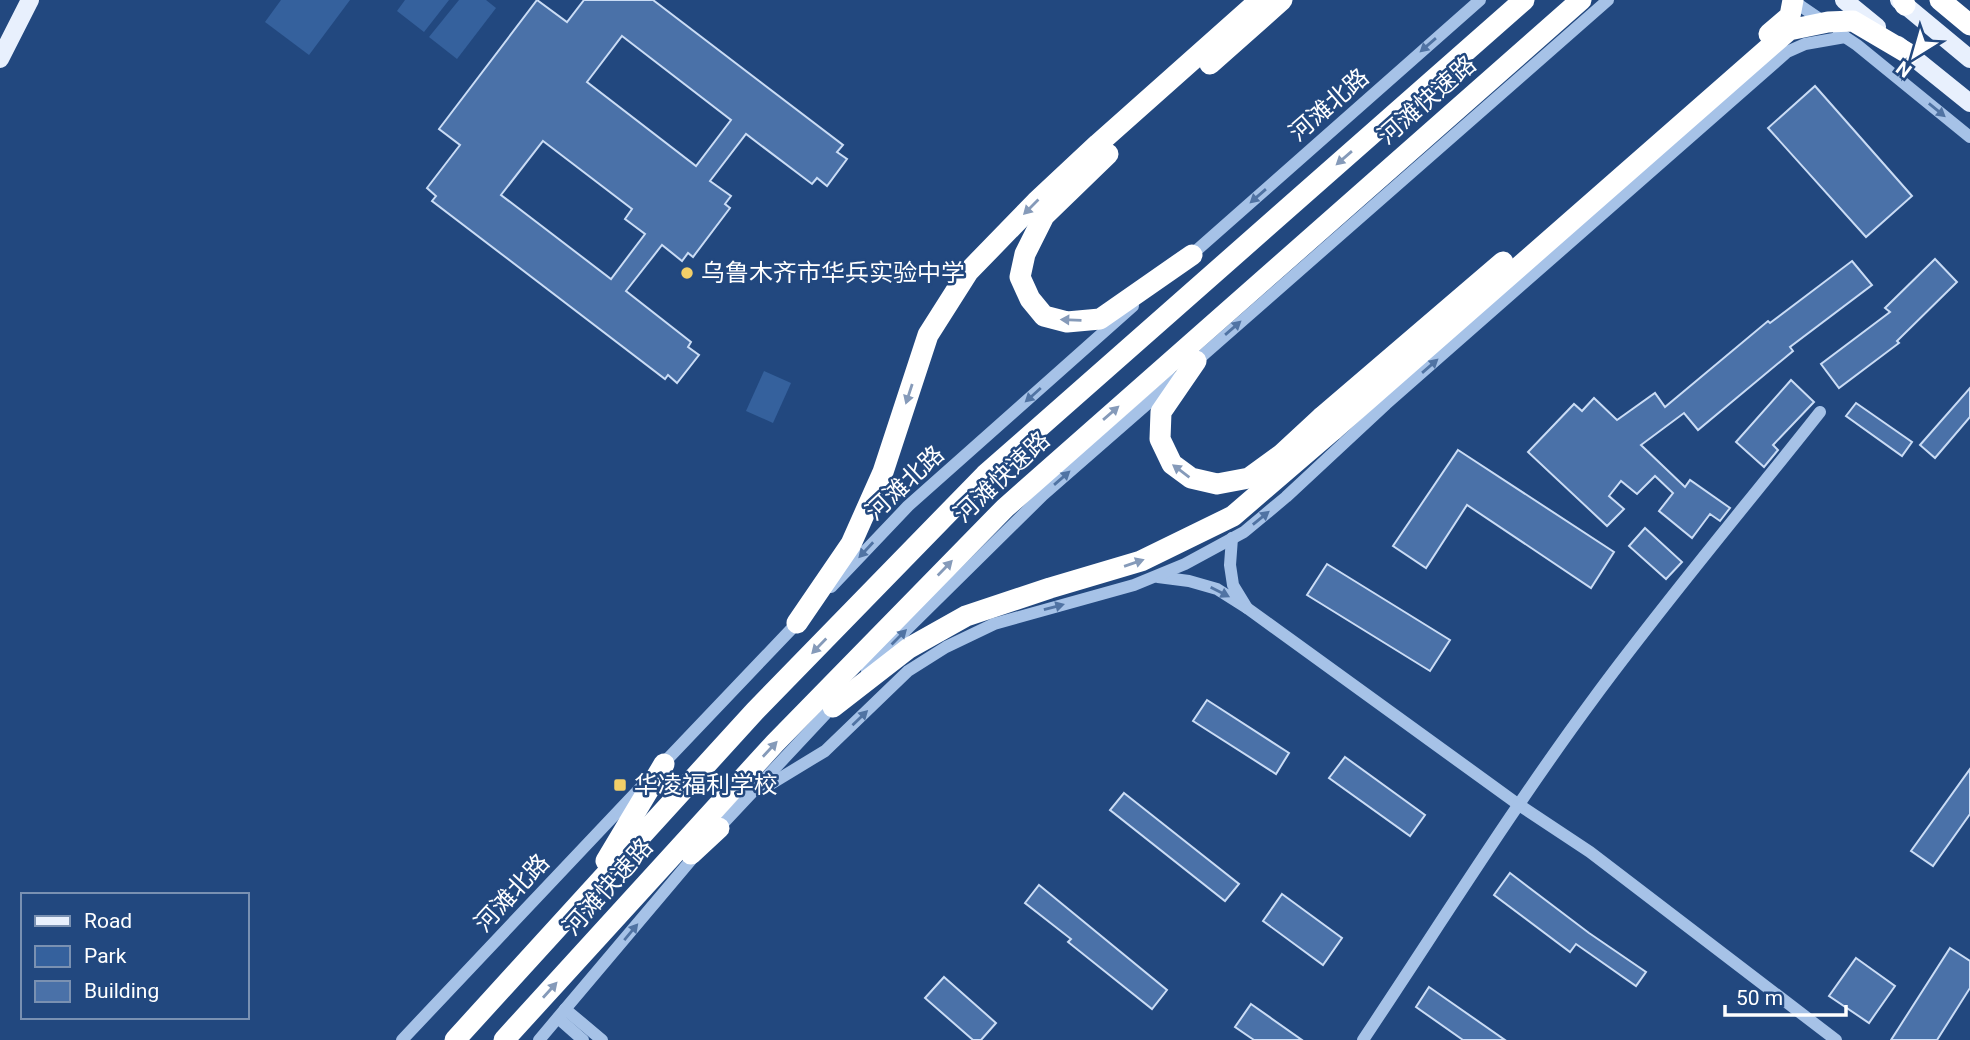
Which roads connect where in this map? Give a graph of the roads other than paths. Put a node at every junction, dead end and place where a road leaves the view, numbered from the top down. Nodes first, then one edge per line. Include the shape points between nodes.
1 (30, 0) edge
2 (1260, 0) edge
3 (1282, 0) edge
4 (1479, 0) edge
5 (1524, 0) edge
6 (1581, 0) edge
7 (1608, 0) edge
8 (1793, 0) edge
9 (1844, 0) edge
10 (1940, 0) edge
11 (1903, 2) edge
12 (1970, 25) edge
13 (1845, 37) junction
14 (1909, 54) junction
15 (1970, 59) edge
16 (0, 60) edge
17 (1970, 103) edge
18 (1970, 137) edge
19 (1100, 152) junction
20 (1192, 255) junction
21 (1196, 361) junction
22 (1820, 412) dead end
23 (1327, 424) junction
24 (1231, 538) junction
25 (1155, 577) junction
26 (1247, 607) junction
27 (797, 623) junction
28 (833, 707) junction
29 (664, 764) junction
30 (745, 800) junction
31 (1519, 805) junction
32 (719, 828) junction
33 (584, 898) junction
34 (579, 958) junction
35 (562, 1014) junction
36 (402, 1040) edge
37 (455, 1040) edge
38 (504, 1040) edge
39 (539, 1040) edge
40 (583, 1040) edge
41 (603, 1040) edge
42 (1363, 1040) edge
43 (1836, 1040) edge

1 - 16 main road
2 - 19 highway
3 - 19 highway
4 -> 20 street, 河滩北路
5 -> 33 highway, 河滩快速路 via 985,475 755,711
34 -> 6 highway, 河滩快速路 via 775,743 1004,508
21 -> 7 street
8 - 13 street
8 - 23 highway, bridge via 1790,16
9 - 14 main road, bridge
10 - 12 highway
11 - 15 main road
13 -> 18 street
24 -> 13 street via 1296,489 1386,404 1787,52
14 - 17 main road
14 - 23 highway, bridge via 1853,21 1789,30
20 -> 19 highway via 1100,319 1066,323 1044,316 1020,277 1025,254 1044,216
19 -> 27 highway via 1036,201 961,282 928,335 883,472 851,544
20 -> 27 street, 河滩北路 via 908,506
23 -> 21 highway via 1249,478 1217,484 1191,478 1172,464 1160,439 1161,412
28 -> 21 street via 1043,495
22 - 31 street via 1691,570
28 -> 23 highway via 909,648 966,616 1141,561 1233,516
24 - 25 street
24 - 26 street via 1233,585
25 -> 26 street via 1189,580 1217,589
30 -> 25 street via 825,751 908,671 946,647 994,624
26 - 31 street
27 - 29 street, 河滩北路
28 - 30 street
29 - 33 highway
29 - 36 street, 河滩北路
30 - 32 street
31 - 42 street
31 - 43 street via 1590,852
32 - 34 highway
35 -> 32 street
33 - 37 highway, 河滩快速路
38 -> 34 highway, 河滩快速路
35 - 39 street
35 - 40 street
35 - 41 street

